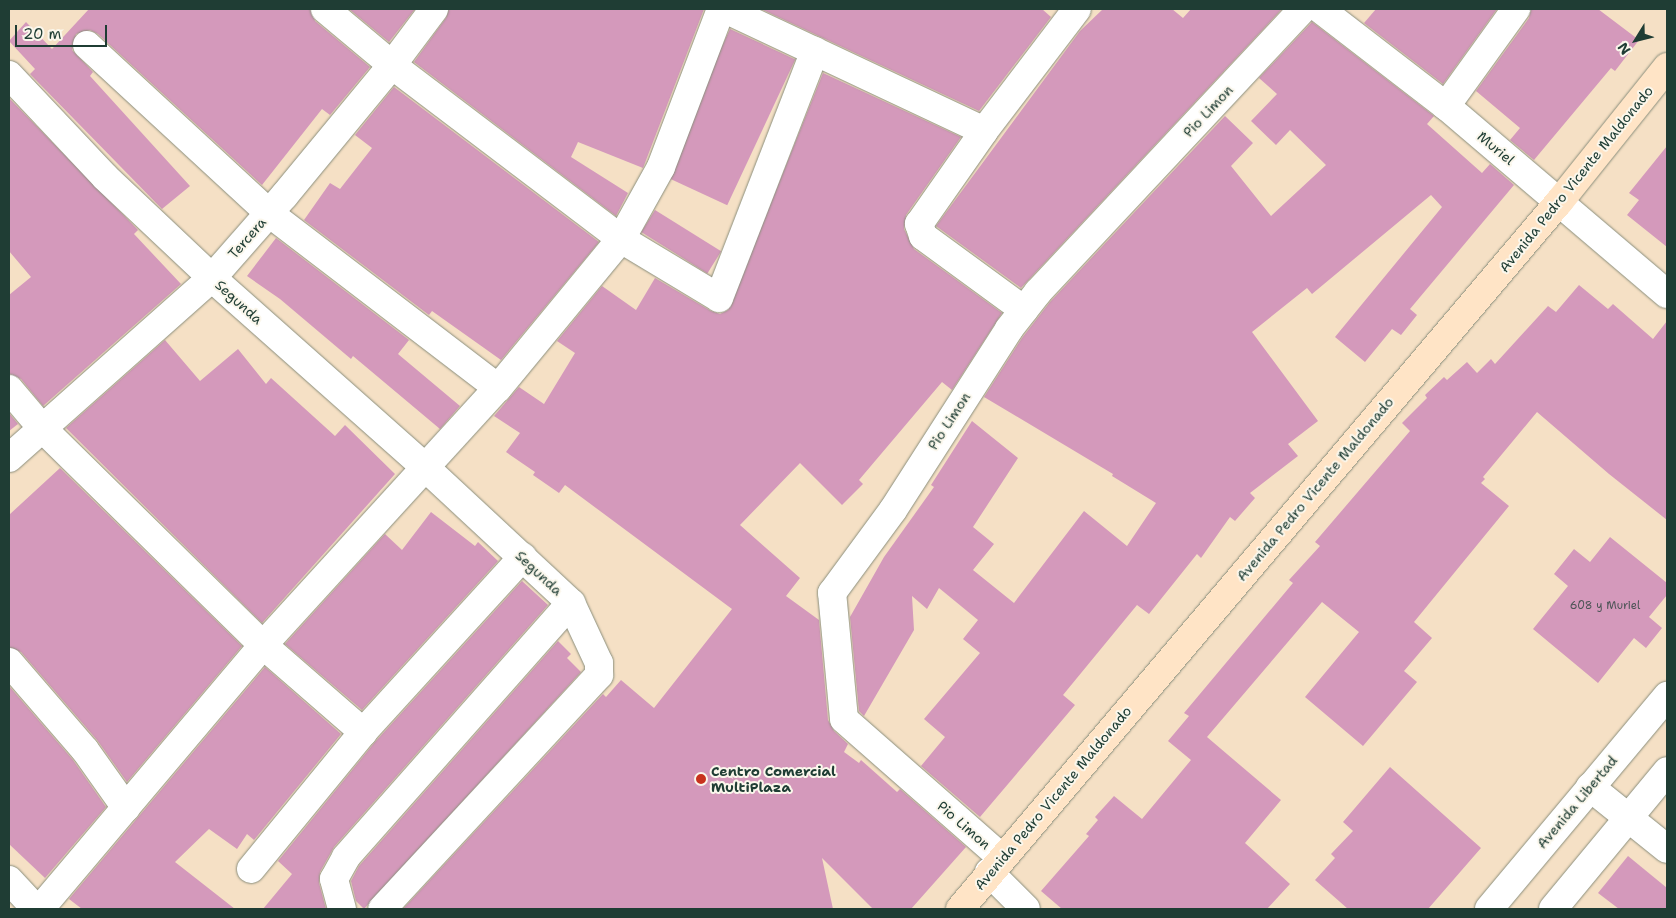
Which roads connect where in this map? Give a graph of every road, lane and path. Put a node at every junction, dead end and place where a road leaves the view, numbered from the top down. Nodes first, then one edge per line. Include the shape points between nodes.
1 (325, 9) edge
2 (434, 9) edge
3 (720, 9) edge
4 (725, 9) edge
5 (1303, 9) edge
6 (1320, 9) edge
7 (1516, 9) edge
8 (1072, 10) edge
9 (87, 45) dead end
10 (815, 50) junction
11 (392, 65) junction
12 (1667, 67) edge
13 (9, 75) edge
14 (1446, 106) junction
15 (984, 131) junction
16 (1559, 202) junction
17 (269, 213) junction
18 (621, 239) junction
19 (212, 278) junction
20 (1667, 294) edge
21 (1024, 310) junction
22 (9, 388) edge
23 (498, 388) junction
24 (42, 428) junction
25 (9, 458) edge
26 (426, 469) junction
27 (522, 557) junction
28 (571, 603) junction
29 (263, 645) junction
30 (9, 662) edge
31 (1667, 696) edge
32 (363, 732) junction
33 (1667, 771) edge
34 (1590, 787) junction
35 (126, 808) junction
36 (1629, 818) junction
37 (1667, 849) edge
38 (996, 865) junction
39 (251, 869) dead end
40 (9, 880) edge
41 (36, 909) edge
42 (40, 909) edge
43 (342, 909) edge
44 (382, 909) edge
45 (960, 909) edge
46 (1026, 909) edge
47 (1489, 909) edge
48 (1553, 909) edge

1 - 11 street
2 - 11 street, Tercera
3 - 18 street via 661,167
4 - 10 street
5 - 21 street, Pio Limon
6 - 14 street, Muriel
7 - 14 street
8 - 15 street
9 - 17 street
10 - 15 street
10 - 18 street via 718,298
11 - 17 street, Tercera
11 - 18 street
12 - 16 main road, Avenida Pedro Vicente Maldonado
13 - 19 street, Segunda via 104,177
14 - 16 street, Muriel
15 - 21 street via 920,221 919,229 922,236
16 - 20 street, Muriel
16 - 38 main road, Avenida Pedro Vicente Maldonado
17 - 19 street, Tercera
17 - 23 street
18 - 23 street
19 - 24 street, Tercera
19 - 26 street, Segunda
21 - 38 street, Pio Limon via 893,510 836,586 832,603 844,719
22 - 24 street
23 - 26 street
24 - 25 street, Tercera
24 - 29 street
26 - 27 street, Segunda
26 - 29 street
27 - 28 street, Segunda
27 - 32 street
28 - 43 street via 346,857 334,879
28 - 44 street, Segunda via 599,663 599,675
29 - 32 street
29 - 35 street
30 - 35 street via 85,750
31 - 34 street, Avenida Libertad
32 - 39 street
33 - 36 street
34 - 36 street
34 - 47 street, Avenida Libertad
35 - 42 street
36 - 37 street
36 - 48 street
38 - 45 main road, Avenida Pedro Vicente Maldonado
38 - 46 street, Pio Limon
40 - 41 street

